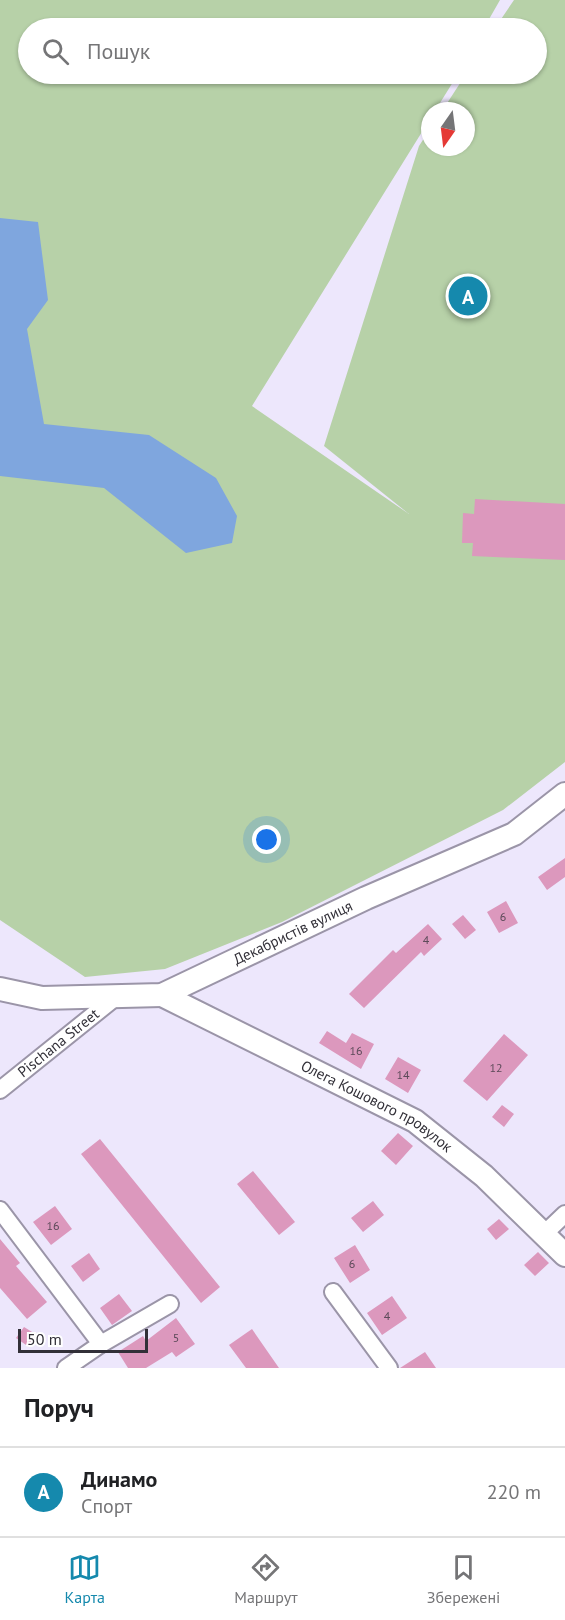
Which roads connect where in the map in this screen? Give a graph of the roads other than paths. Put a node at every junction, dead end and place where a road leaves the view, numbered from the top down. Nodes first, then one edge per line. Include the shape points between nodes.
1 (565, 794) edge
2 (0, 989) edge
3 (162, 994) junction
4 (117, 996) junction
5 (0, 1090) edge
6 (0, 1210) edge
7 (565, 1214) edge
8 (544, 1234) junction
9 (565, 1255) edge
10 (333, 1292) dead end
11 (170, 1304) dead end
12 (101, 1344) junction
13 (66, 1368) edge
14 (390, 1368) edge

1 - 3 street, Декабристів вулиця via 514,834
2 - 4 street, Декабристів вулиця via 42,998
3 - 4 street, Декабристів вулиця
3 - 8 street, Олега Кошового провулок via 415,1121 484,1176
4 - 5 street, Pischana Street
6 - 12 street
7 - 8 street
8 - 9 street, Олега Кошового провулок
10 - 14 street
11 - 12 street
12 - 13 street

